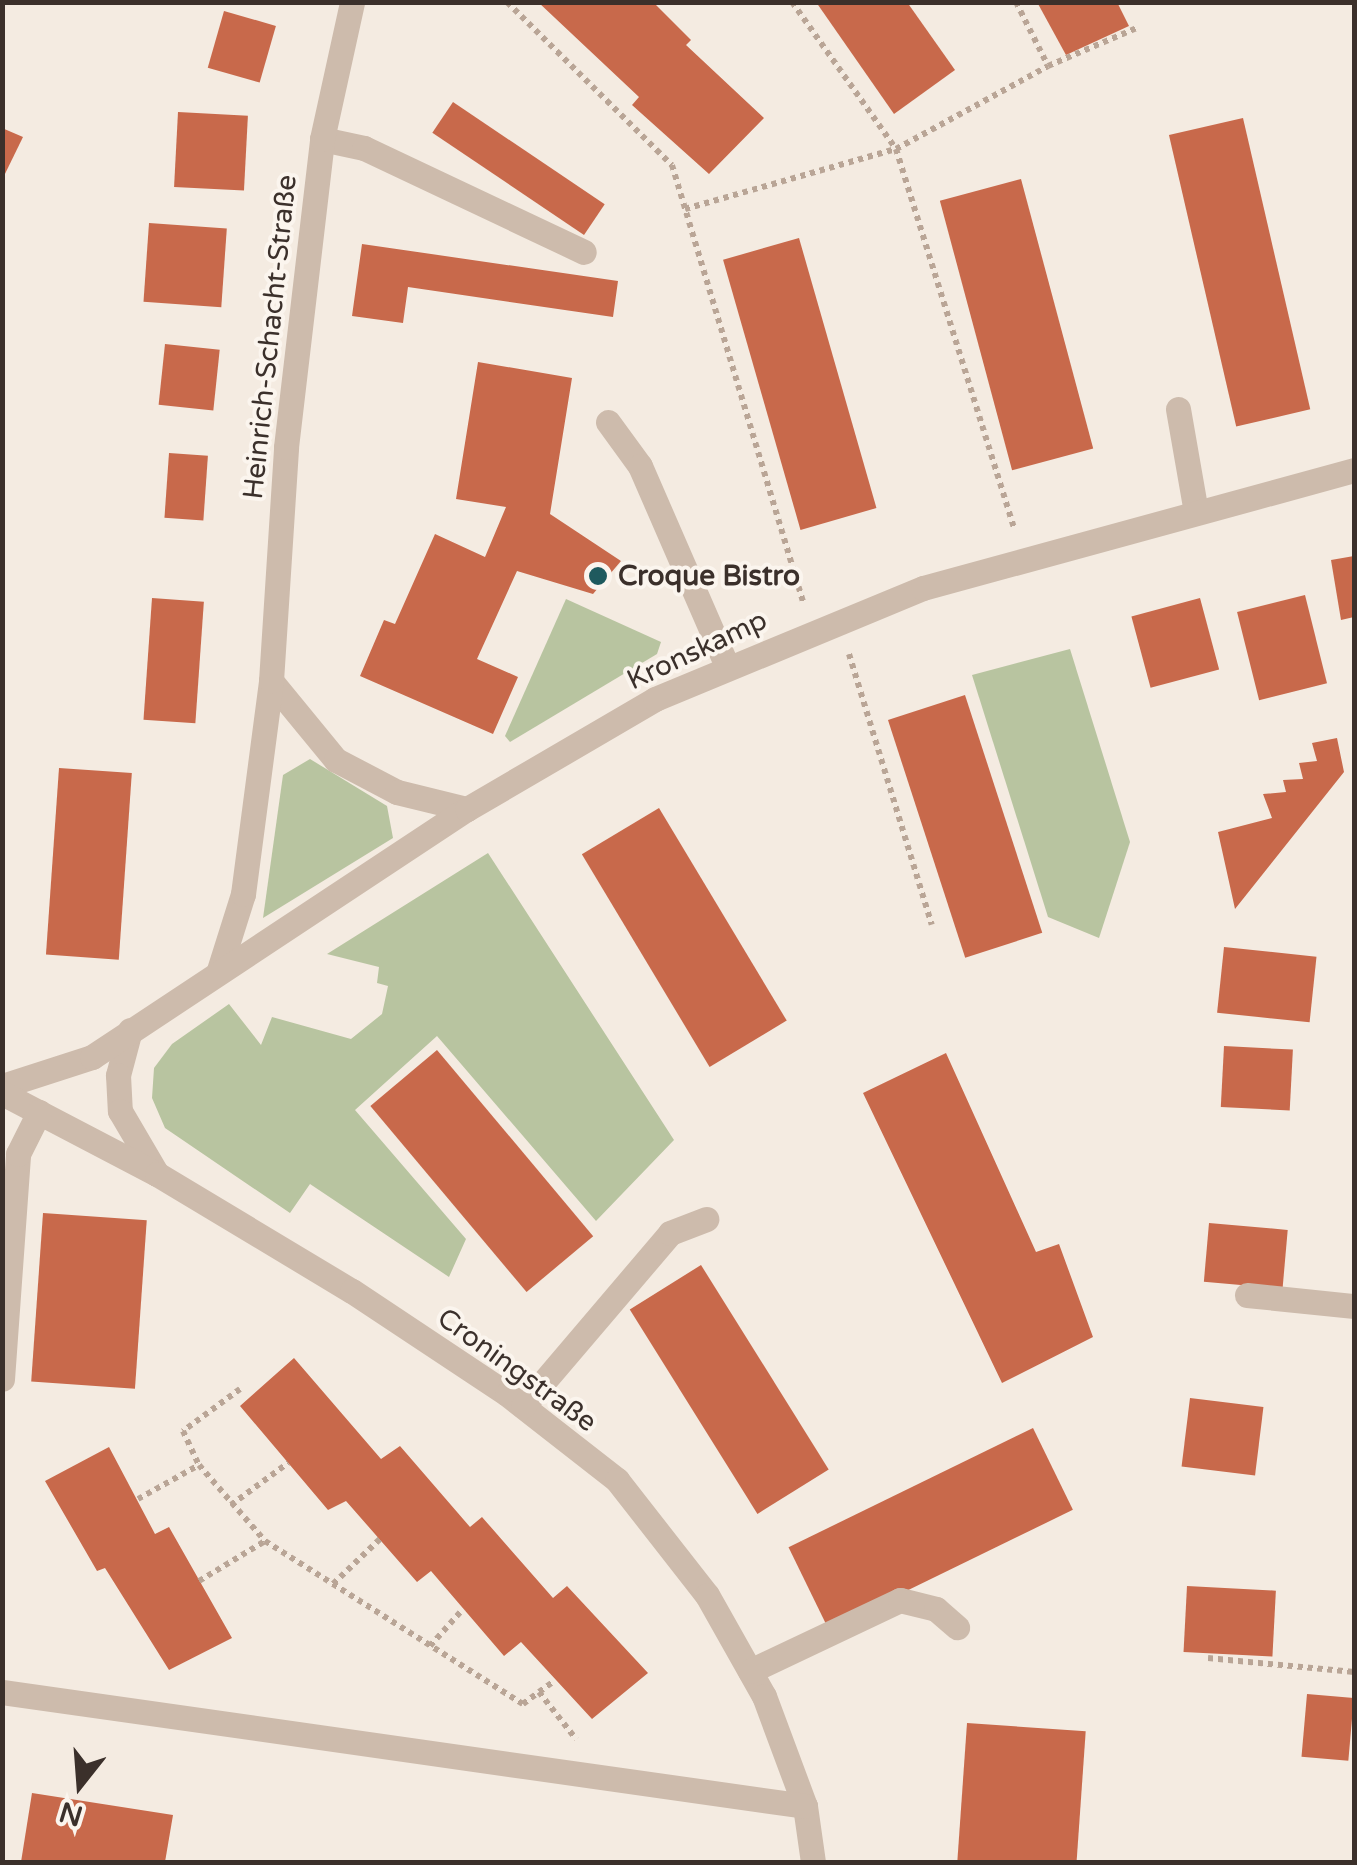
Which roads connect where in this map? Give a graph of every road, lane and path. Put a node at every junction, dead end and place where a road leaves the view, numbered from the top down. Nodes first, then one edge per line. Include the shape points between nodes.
1 (352, 2) edge
2 (507, 2) edge
3 (792, 2) edge
4 (1016, 2) edge
5 (1139, 27) dead end
6 (1048, 66) junction
7 (322, 139) junction
8 (896, 149) junction
9 (685, 209) junction
10 (584, 252) dead end
11 (1178, 409) dead end
12 (608, 422) dead end
13 (1354, 470) edge
14 (1196, 512) junction
15 (1023, 558) junction
16 (838, 621) junction
17 (811, 632) junction
18 (728, 668) junction
19 (271, 680) junction
20 (467, 809) junction
21 (932, 925) dead end
22 (219, 970) junction
23 (130, 1030) junction
24 (2, 1090) edge
25 (39, 1112) junction
26 (157, 1174) junction
27 (706, 1219) dead end
28 (1247, 1295) dead end
29 (1354, 1306) edge
30 (2, 1379) edge
31 (240, 1389) dead end
32 (523, 1406) junction
33 (288, 1463) dead end
34 (198, 1465) junction
35 (138, 1499) dead end
36 (231, 1504) junction
37 (380, 1538) dead end
38 (265, 1541) junction
39 (199, 1581) dead end
40 (333, 1584) junction
41 (463, 1609) dead end
42 (956, 1627) dead end
43 (430, 1646) junction
44 (1208, 1658) dead end
45 (750, 1671) junction
46 (1354, 1672) edge
47 (554, 1681) dead end
48 (2, 1692) edge
49 (538, 1692) junction
50 (576, 1739) dead end
51 (806, 1806) junction
52 (813, 1862) edge

1 - 7 street, Heinrich-Schacht-Straße
2 - 9 path via 672,165
3 - 8 path
4 - 6 path
5 - 6 path
6 - 8 path
7 - 10 street via 364,148
7 - 19 street, Heinrich-Schacht-Straße via 286,447
8 - 9 path
8 - 15 path
9 - 17 path
11 - 14 street
12 - 18 street via 640,466
13 - 14 street, Kronskamp
14 - 15 street, Kronskamp
15 - 16 street, Kronskamp
16 - 17 street, Kronskamp
16 - 21 path
17 - 18 street, Kronskamp
18 - 20 street, Kronskamp via 655,699
19 - 20 street via 336,760 398,792
19 - 22 street, Heinrich-Schacht-Straße via 244,894
20 - 22 street, Kronskamp
22 - 23 street, Kronskamp
23 - 24 street, Kronskamp via 92,1056
23 - 26 street via 118,1075 120,1112
24 - 25 street, Croningstraße
25 - 26 street, Croningstraße
25 - 30 street via 18,1154
26 - 32 street, Croningstraße via 352,1291
27 - 32 street via 670,1233
28 - 29 street
31 - 34 path via 183,1431
32 - 45 street, Croningstraße via 616,1480 707,1596
33 - 36 path
34 - 35 path
34 - 36 path
36 - 38 path
37 - 40 path
38 - 39 path
38 - 40 path
40 - 43 path
41 - 43 path
42 - 45 street via 936,1608 900,1600
43 - 49 path via 523,1704
44 - 46 path
45 - 51 street, Croningstraße
47 - 49 path
48 - 51 street
49 - 50 path
51 - 52 street, Croningstraße

